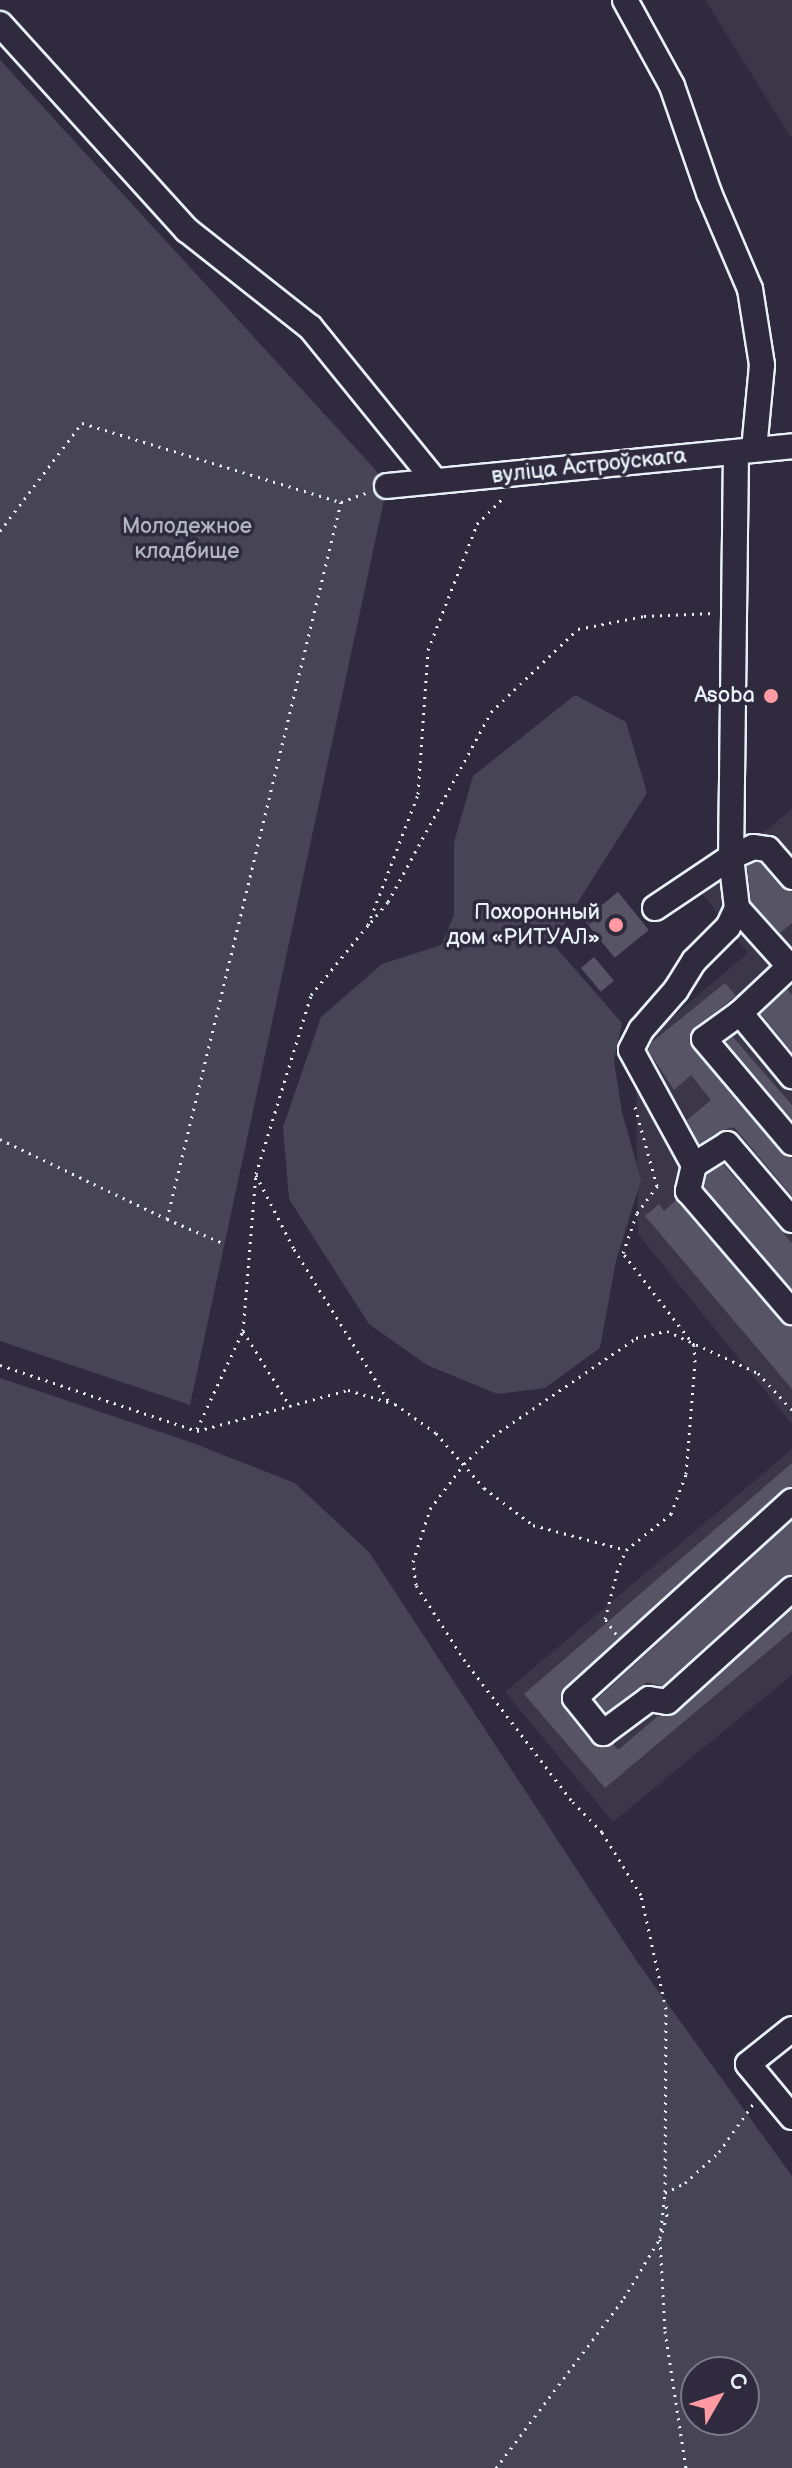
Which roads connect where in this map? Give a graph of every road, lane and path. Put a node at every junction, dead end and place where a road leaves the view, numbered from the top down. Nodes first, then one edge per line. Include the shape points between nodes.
1 (625, 0) edge
2 (0, 24) edge
3 (792, 446) edge
4 (745, 451) junction
5 (528, 472) junction
6 (435, 481) junction
7 (387, 486) joint
8 (341, 502) junction
9 (0, 531) edge
10 (734, 612) junction
11 (731, 857) junction
12 (792, 877) edge
13 (655, 908) dead end
14 (737, 908) junction
15 (368, 925) junction
16 (789, 962) edge
17 (740, 1013) junction
18 (792, 1076) edge
19 (632, 1094) dead end
20 (0, 1139) edge
21 (792, 1143) edge
22 (694, 1165) junction
23 (256, 1174) junction
24 (167, 1219) junction
25 (792, 1220) edge
26 (225, 1244) dead end
27 (792, 1312) edge
28 (243, 1331) junction
29 (694, 1345) junction
30 (0, 1365) edge
31 (390, 1403) junction
32 (290, 1406) junction
33 (792, 1410) edge
34 (197, 1431) junction
35 (464, 1464) junction
36 (792, 1501) edge
37 (626, 1550) junction
38 (792, 1589) edge
39 (629, 1649) junction
40 (792, 2029) edge
41 (765, 2083) junction
42 (792, 2117) edge
43 (665, 2192) junction
44 (660, 2238) junction
45 (496, 2468) edge
46 (686, 2468) edge

1 - 4 street via 672,86 750,289 762,365
2 - 6 street via 187,230 310,327
3 - 4 street, вуліца Астроўскага
4 - 5 street, вуліца Астроўскага
4 - 10 street
5 - 6 street, вуліца Астроўскага
5 - 15 path via 477,524 428,650 418,794
6 - 7 street, вуліца Астроўскага
7 - 8 path
8 - 9 path via 82,423
8 - 24 path
10 - 11 street
10 - 15 path via 644,616 578,629 491,712 388,902
11 - 12 street via 753,847 768,849
11 - 13 street
11 - 14 street
14 - 16 street
14 - 22 street via 728,927 694,961 631,1050
15 - 23 path via 311,995
16 - 17 street
17 - 18 street
17 - 21 street via 704,1039
19 - 29 path via 657,1186 637,1213 623,1253
20 - 24 path
22 - 25 street via 727,1144
22 - 27 street via 688,1191
23 - 28 path
23 - 31 path via 294,1249
24 - 26 path
28 - 32 path
28 - 34 path
29 - 33 path via 758,1373
29 - 35 path via 667,1331 636,1338 493,1436
29 - 37 path via 686,1474 671,1514
30 - 34 path
31 - 32 path via 348,1390
31 - 35 path via 436,1433
32 - 34 path
35 - 37 path via 484,1488 533,1525
35 - 43 path via 430,1509 413,1562 416,1585 465,1661 571,1800 602,1832 641,1895 666,2009
36 - 39 street
37 - 39 path via 605,1619
38 - 39 street via 667,1702 649,1699 603,1733 575,1698
40 - 41 street via 748,2064
41 - 42 street
41 - 43 path via 719,2152 685,2183
43 - 44 path via 667,2216
44 - 45 path via 624,2298
44 - 46 path via 665,2331

